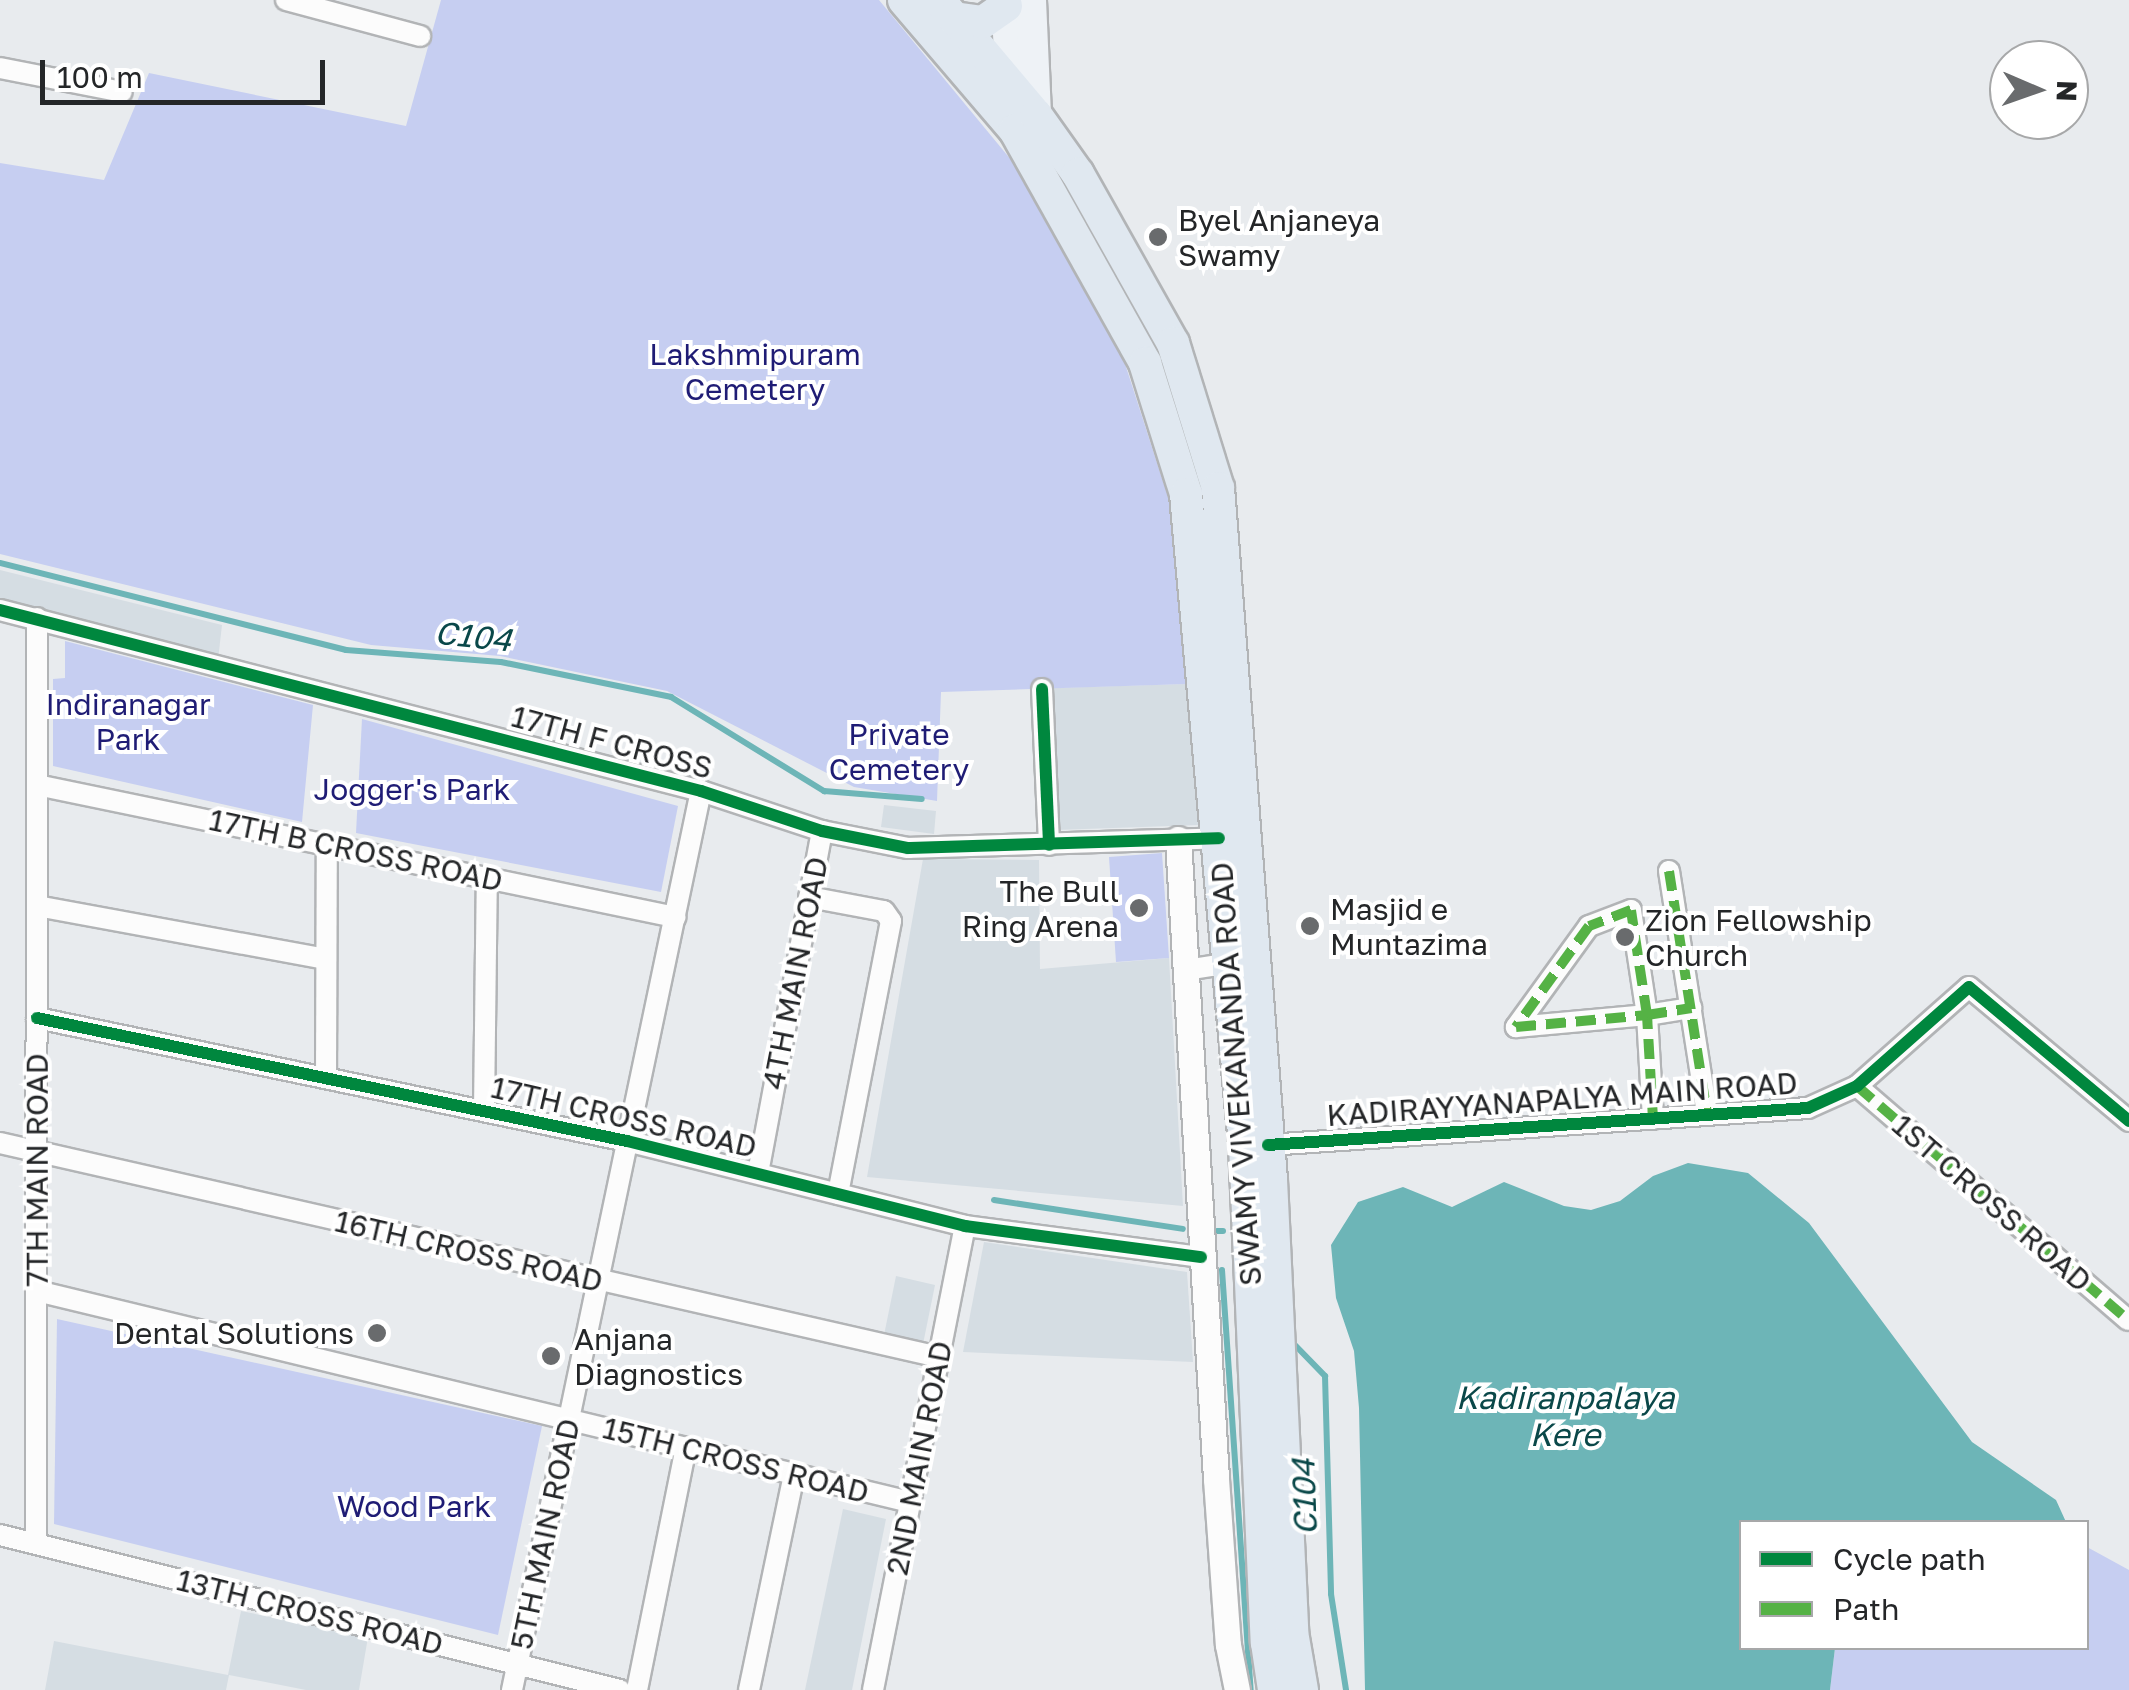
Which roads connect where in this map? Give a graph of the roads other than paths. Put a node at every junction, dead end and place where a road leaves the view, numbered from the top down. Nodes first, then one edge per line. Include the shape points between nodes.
1 (286, 0) edge
2 (904, 0) edge
3 (1014, 2) edge
4 (946, 9) edge
5 (420, 36) dead end
6 (0, 68) edge
7 (122, 92) dead end
8 (1002, 95) junction
9 (1025, 123) junction
10 (0, 610) edge
11 (38, 618) junction
12 (1042, 689) dead end
13 (37, 785) junction
14 (701, 790) junction
15 (822, 831) junction
16 (1178, 838) junction
17 (1219, 838) junction
18 (327, 844) junction
19 (1049, 844) junction
20 (1669, 871) dead end
21 (487, 877) junction
22 (809, 897) junction
23 (37, 906) junction
24 (674, 917) junction
25 (326, 959) junction
26 (1231, 963) junction
27 (1185, 970) junction
28 (1690, 1008) junction
29 (1647, 1016) junction
30 (38, 1018) junction
31 (326, 1078) junction
32 (1856, 1086) junction
33 (484, 1111) junction
34 (1707, 1114) junction
35 (1652, 1118) junction
36 (2129, 1121) edge
37 (627, 1141) junction
38 (0, 1143) edge
39 (1268, 1145) junction
40 (37, 1150) junction
41 (758, 1174) junction
42 (838, 1194) junction
43 (965, 1226) junction
44 (1202, 1257) junction
45 (598, 1281) junction
46 (37, 1292) junction
47 (2128, 1320) edge
48 (939, 1357) junction
49 (569, 1420) junction
50 (686, 1448) junction
51 (794, 1474) junction
52 (910, 1502) junction
53 (0, 1535) edge
54 (36, 1542) junction
55 (518, 1664) junction
56 (512, 1690) edge
57 (620, 1690) edge
58 (637, 1690) edge
59 (749, 1690) edge
60 (873, 1690) edge
61 (1237, 1690) edge
62 (1274, 1690) edge
63 (1302, 1690) edge

1 - 5 street
2 - 8 main road, SWAMY VIVEKANANDA ROAD
3 - 4 main road via 983,22
3 - 8 main road
3 - 9 main road
4 - 8 main road, SWAMY VIVEKANANDA ROAD
6 - 7 street
8 - 9 main road, SWAMY VIVEKANANDA ROAD
9 - 17 main road, SWAMY VIVEKANANDA ROAD via 1146,363 1186,494
9 - 39 main road, SWAMY VIVEKANANDA ROAD via 1078,174 1173,343 1218,488
10 - 11 street, 17TH F CROSS
11 - 13 street, 7TH MAIN ROAD
11 - 14 street, 17TH F CROSS
12 - 19 street
13 - 18 street, 17TH B CROSS ROAD
13 - 23 street, 7TH MAIN ROAD
14 - 15 street, 17TH F CROSS
14 - 24 street, 5TH MAIN ROAD
15 - 19 street, 17TH F CROSS via 908,848
15 - 22 street, 4TH MAIN ROAD
16 - 17 street, 17TH F CROSS
16 - 19 street, 17TH F CROSS
16 - 27 street
17 - 26 main road, SWAMY VIVEKANANDA ROAD
18 - 21 street, 17TH B CROSS ROAD
18 - 25 street
20 - 28 street
21 - 24 street, 17TH B CROSS ROAD
21 - 33 street
22 - 41 street, 4TH MAIN ROAD
22 - 42 street via 884,911 892,922
23 - 25 street
23 - 30 street, 7TH MAIN ROAD
24 - 37 street, 5TH MAIN ROAD
25 - 31 street
26 - 27 street
26 - 62 main road, SWAMY VIVEKANANDA ROAD
27 - 44 street
28 - 29 street
28 - 34 street
29 - 29 street via 1631,910 1590,926 1516,1027
29 - 35 street
30 - 31 street, 17TH CROSS ROAD
30 - 40 street, 7TH MAIN ROAD
31 - 33 street, 17TH CROSS ROAD
32 - 34 street, KADIRAYYANAPALYA MAIN ROAD via 1808,1108
32 - 36 street, KADIRAYYANAPALYA MAIN ROAD via 1969,987
32 - 47 street, 1ST CROSS ROAD
33 - 37 street, 17TH CROSS ROAD
34 - 35 street, KADIRAYYANAPALYA MAIN ROAD
35 - 39 street, KADIRAYYANAPALYA MAIN ROAD
37 - 41 street, 17TH CROSS ROAD
37 - 45 street, 5TH MAIN ROAD
38 - 40 street, 16TH CROSS ROAD
39 - 63 main road, SWAMY VIVEKANANDA ROAD via 1292,1632
40 - 45 street, 16TH CROSS ROAD
40 - 46 street, 7TH MAIN ROAD
41 - 42 street, 17TH CROSS ROAD
42 - 43 street, 17TH CROSS ROAD
43 - 44 street, 17TH CROSS ROAD
43 - 48 street, 2ND MAIN ROAD
44 - 61 street via 1228,1645
45 - 48 street, 16TH CROSS ROAD
45 - 49 street, 5TH MAIN ROAD
46 - 49 street, 15TH CROSS ROAD
46 - 54 street, 7TH MAIN ROAD
48 - 52 street, 2ND MAIN ROAD
49 - 50 street, 15TH CROSS ROAD
49 - 55 street, 5TH MAIN ROAD
50 - 51 street, 15TH CROSS ROAD
50 - 58 street
51 - 52 street, 15TH CROSS ROAD
51 - 59 street
52 - 60 street, 2ND MAIN ROAD
53 - 54 street, 13TH CROSS ROAD
54 - 55 street, 13TH CROSS ROAD
55 - 56 street, 5TH MAIN ROAD
55 - 57 street, 13TH CROSS ROAD

